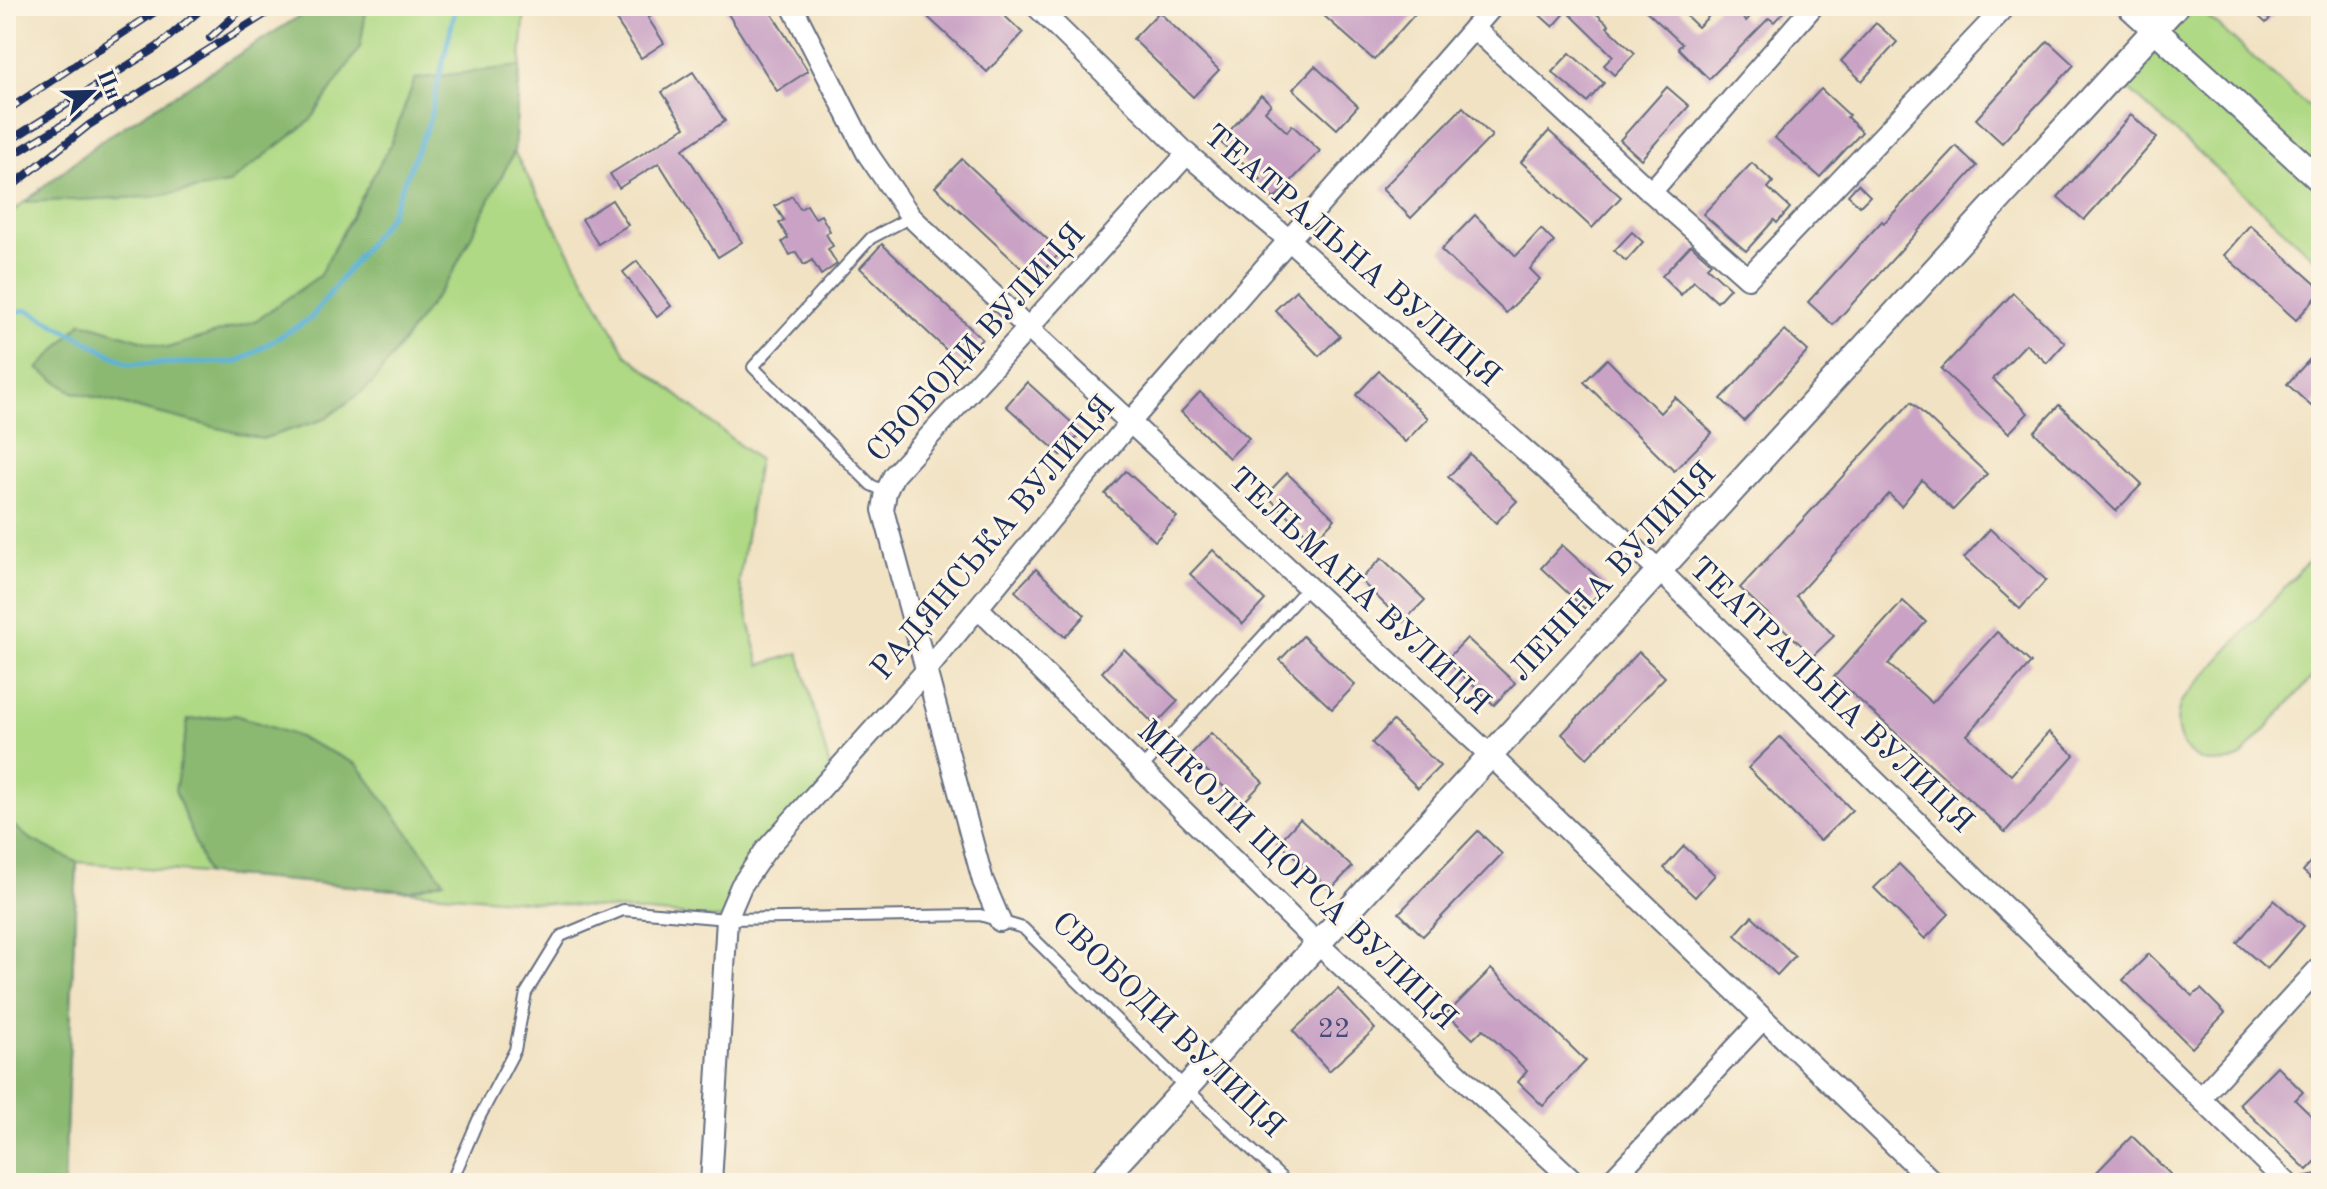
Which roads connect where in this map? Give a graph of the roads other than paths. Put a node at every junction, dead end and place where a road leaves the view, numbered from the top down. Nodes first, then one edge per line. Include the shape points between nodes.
1 (792, 6) edge
2 (1036, 6) edge
3 (1493, 6) edge
4 (1813, 6) edge
5 (2006, 6) edge
6 (2129, 6) edge
7 (2176, 6) edge
8 (1474, 28) junction
9 (2155, 29) junction
10 (1187, 154) junction
11 (2321, 181) edge
12 (1651, 192) junction
13 (911, 217) junction
14 (1289, 240) junction
15 (1029, 329) junction
16 (1131, 421) junction
17 (886, 492) junction
18 (1660, 571) junction
19 (1308, 587) junction
20 (979, 609) junction
21 (926, 671) junction
22 (1490, 755) junction
23 (1141, 769) junction
24 (727, 919) junction
25 (1000, 921) junction
26 (1318, 944) junction
27 (2321, 966) edge
28 (1763, 1019) junction
29 (1186, 1088) junction
30 (2200, 1098) junction
31 (451, 1183) edge
32 (711, 1183) edge
33 (1099, 1183) edge
34 (1287, 1183) edge
35 (1576, 1183) edge
36 (1609, 1183) edge
37 (1934, 1183) edge
38 (2287, 1183) edge
39 (2302, 1183) edge
40 (2320, 1183) edge

1 - 13 street, ТЕЛЬМАНА ВУЛИЦЯ via 867,153
2 - 10 street, ТЕАТРАЛЬНА ВУЛИЦЯ
3 - 8 street, РАДЯНСЬКА ВУЛИЦЯ
4 - 12 street
5 - 12 street via 1748,278
6 - 9 street
7 - 9 street, ЛЕНІНА ВУЛИЦЯ
8 - 12 street
8 - 14 street, РАДЯНСЬКА ВУЛИЦЯ
9 - 11 street
9 - 18 street, ЛЕНІНА ВУЛИЦЯ
10 - 14 street, ТЕАТРАЛЬНА ВУЛИЦЯ
10 - 15 street, СВОБОДИ ВУЛИЦЯ
13 - 15 street, ТЕЛЬМАНА ВУЛИЦЯ
13 - 17 lane via 871,238 753,367 871,485
14 - 16 street, РАДЯНСЬКА ВУЛИЦЯ
14 - 18 street, ТЕАТРАЛЬНА ВУЛИЦЯ
15 - 16 street, ТЕЛЬМАНА ВУЛИЦЯ
15 - 17 street, СВОБОДИ ВУЛИЦЯ via 894,475
16 - 19 street, ТЕЛЬМАНА ВУЛИЦЯ
16 - 20 street, РАДЯНСЬКА ВУЛИЦЯ
17 - 21 street, СВОБОДИ ВУЛИЦЯ via 883,510
18 - 22 street, ЛЕНІНА ВУЛИЦЯ
18 - 30 street, ТЕАТРАЛЬНА ВУЛИЦЯ
19 - 22 street, ТЕЛЬМАНА ВУЛИЦЯ
19 - 23 lane
20 - 21 street, РАДЯНСЬКА ВУЛИЦЯ
20 - 23 street, МИКОЛИ ЩОРСА ВУЛИЦЯ
21 - 24 street, РАДЯНСЬКА ВУЛИЦЯ via 765,851
21 - 25 street, СВОБОДИ ВУЛИЦЯ via 983,881
22 - 26 street, ЛЕНІНА ВУЛИЦЯ
22 - 28 street, ТЕЛЬМАНА ВУЛИЦЯ
23 - 26 street, МИКОЛИ ЩОРСА ВУЛИЦЯ
24 - 25 lane, СВОБОДИ ВУЛИЦЯ via 980,915
24 - 31 lane, СВОБОДИ ВУЛИЦЯ via 623,910 561,936 526,993 515,1050
24 - 32 street, РАДЯНСЬКА ВУЛИЦЯ
25 - 29 lane, СВОБОДИ ВУЛИЦЯ via 1023,928
26 - 29 street, ЛЕНІНА ВУЛИЦЯ
26 - 35 street, МИКОЛИ ЩОРСА ВУЛИЦЯ
27 - 30 street
28 - 36 street
28 - 37 street, ТЕЛЬМАНА ВУЛИЦЯ
29 - 33 street, ЛЕНІНА ВУЛИЦЯ
29 - 34 lane, СВОБОДИ ВУЛИЦЯ
30 - 38 street, ТЕАТРАЛЬНА ВУЛИЦЯ
39 - 40 lane

